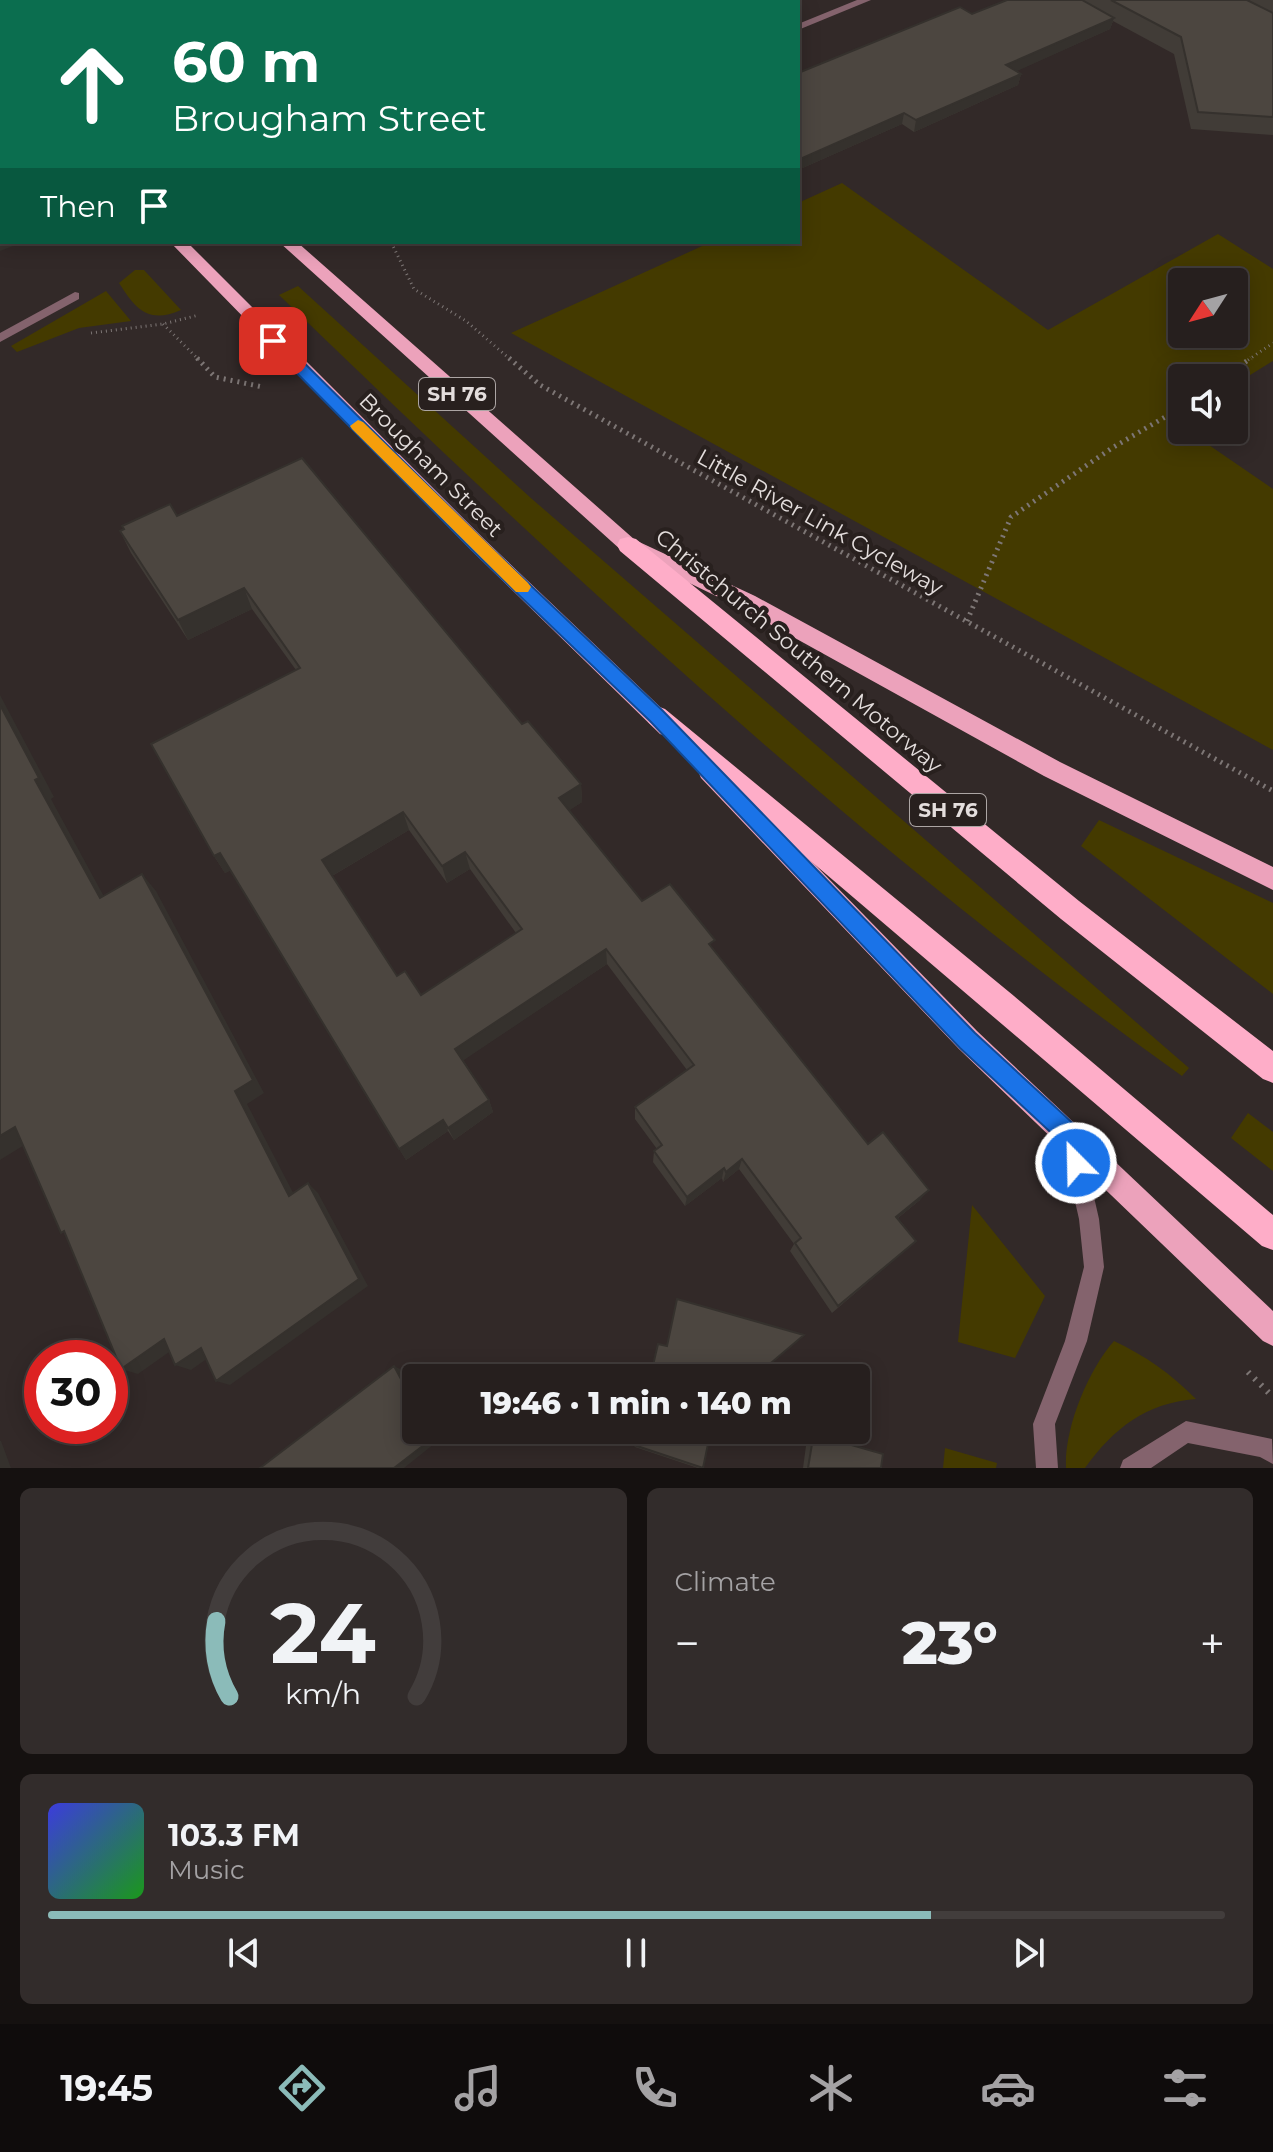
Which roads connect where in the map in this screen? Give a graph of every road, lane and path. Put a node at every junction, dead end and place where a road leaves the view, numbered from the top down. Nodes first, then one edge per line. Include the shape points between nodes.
1 (866, 0) edge
2 (800, 26) edge
3 (180, 244) edge
4 (289, 244) edge
5 (393, 244) edge
6 (75, 296) dead end
7 (191, 319) dead end
8 (163, 324) junction
9 (84, 335) dead end
10 (0, 338) edge
11 (1273, 343) edge
12 (1242, 364) edge
13 (234, 381) dead end
14 (1168, 415) edge
15 (628, 545) junction
16 (967, 621) junction
17 (657, 716) junction
18 (1273, 791) edge
19 (1273, 879) edge
20 (1273, 1069) edge
21 (1069, 1135) junction
22 (1273, 1235) edge
23 (1273, 1331) edge
24 (1273, 1453) edge
25 (1047, 1468) edge
26 (1131, 1468) edge

1 - 2 street
3 - 17 highway, Brougham Street via 478,545
4 - 15 highway, SH 76
5 - 16 path, Little River Link Cycleway via 414,289 466,321 540,385
6 - 10 street
7 - 8 path
8 - 9 path
8 - 13 path via 215,377
11 - 12 path
14 - 16 path via 1011,517
15 - 19 highway via 748,602 1052,769
15 - 20 highway, Christchurch Southern Motorway / SH 76 via 1058,900
16 - 18 path, Little River Link Cycleway
17 - 21 highway, Brougham Street via 968,1040
17 - 22 highway
21 - 23 highway, Brougham Street
21 - 25 street via 1089,1219 1094,1267 1076,1341 1044,1424
24 - 26 street via 1186,1432

